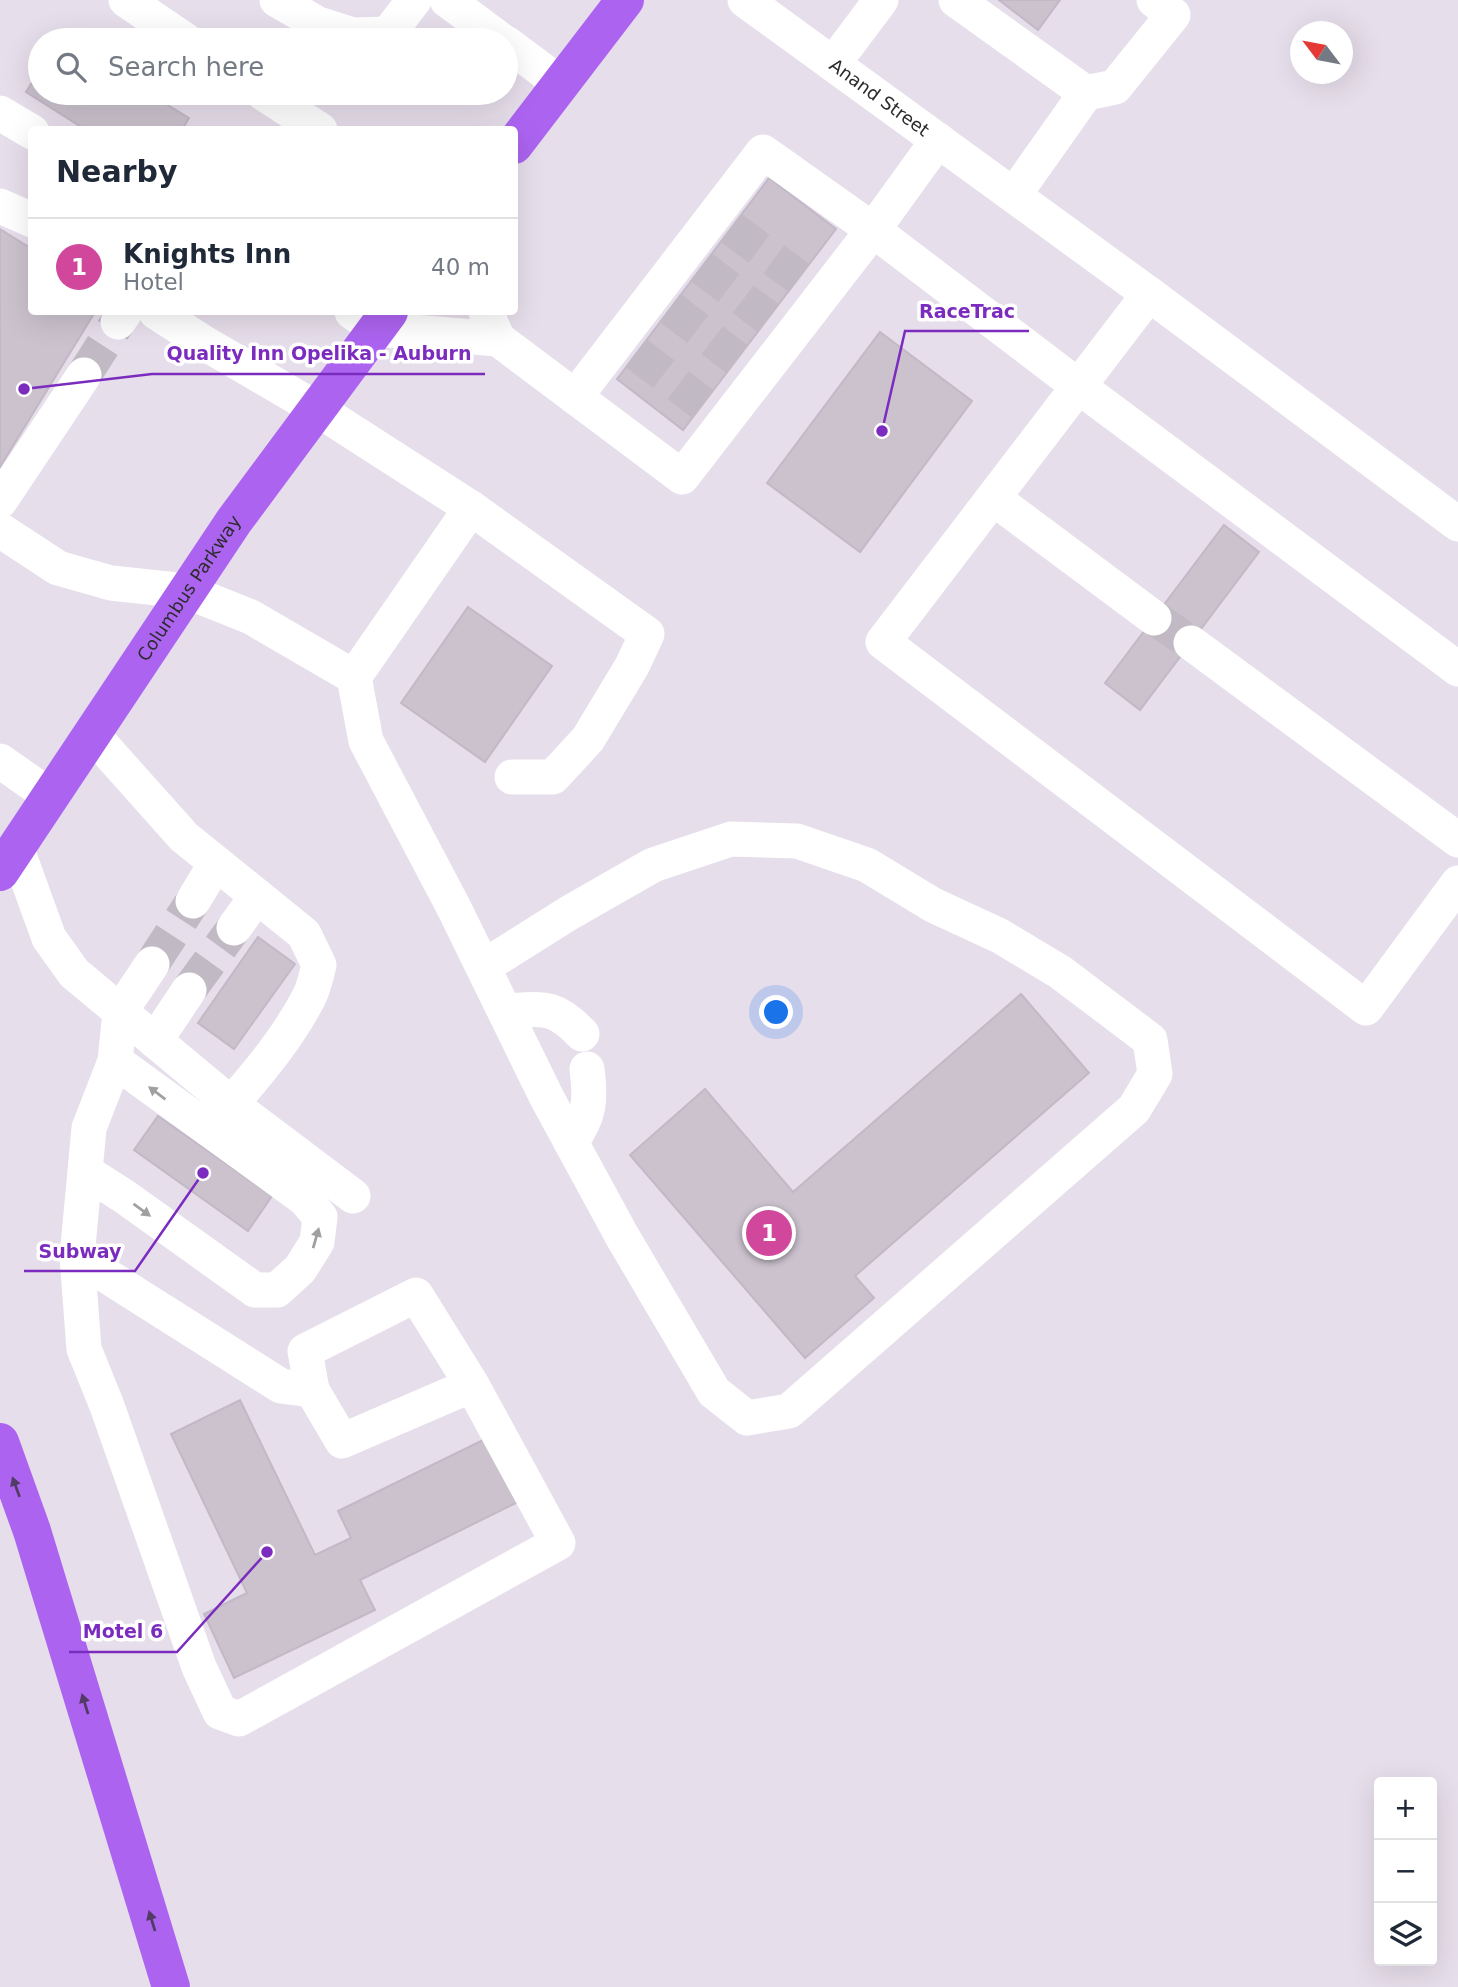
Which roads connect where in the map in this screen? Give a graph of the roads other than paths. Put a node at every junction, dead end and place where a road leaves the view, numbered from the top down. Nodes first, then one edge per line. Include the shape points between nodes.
1 (125, 0) edge
2 (277, 0) edge
3 (414, 0) edge
4 (447, 0) edge
5 (625, 0) edge
6 (745, 0) edge
7 (881, 0) edge
8 (956, 0) edge
9 (1164, 7) edge
10 (167, 28) edge
11 (331, 28) edge
12 (393, 28) edge
13 (485, 28) edge
14 (518, 52) edge
15 (833, 64) junction
16 (561, 84) junction
17 (1086, 93) junction
18 (269, 109) edge
19 (0, 113) edge
20 (310, 126) edge
21 (28, 130) edge
22 (938, 139) junction
23 (518, 140) edge
24 (1014, 195) junction
25 (0, 206) edge
26 (28, 218) edge
27 (873, 230) junction
28 (1149, 294) junction
29 (161, 315) edge
30 (373, 317) edge
31 (492, 325) edge
32 (84, 375) tunnel mouth
33 (1078, 386) junction
34 (575, 397) junction
35 (317, 409) junction
36 (993, 499) junction
37 (0, 501) edge
38 (471, 508) junction
39 (1458, 524) edge
40 (0, 530) edge
41 (186, 591) junction
42 (1154, 618) tunnel mouth
43 (1191, 643) tunnel mouth
44 (1458, 669) edge
45 (354, 677) junction
46 (92, 734) junction
47 (0, 761) edge
48 (512, 777) dead end
49 (50, 796) junction
50 (1458, 839) edge
51 (216, 863) junction
52 (4, 867) edge
53 (1458, 883) edge
54 (257, 896) junction
55 (193, 901) tunnel mouth
56 (234, 928) tunnel mouth
57 (152, 964) tunnel mouth
58 (483, 967) junction
59 (190, 990) tunnel mouth
60 (505, 1011) junction
61 (120, 1012) junction
62 (582, 1034) dead end
63 (155, 1041) junction
64 (115, 1061) junction
65 (587, 1069) dead end
66 (230, 1104) junction
67 (571, 1142) junction
68 (86, 1172) junction
69 (354, 1196) dead end
70 (77, 1257) junction
71 (472, 1385) junction
72 (312, 1390) junction
73 (0, 1441) edge
74 (171, 1987) edge

1 - 10 street
2 - 11 street
3 - 12 street
4 - 13 street
5 - 16 highway
6 - 15 street, Anand Street
7 - 15 street
8 - 17 street
9 - 17 street via 1115,87
14 - 16 street
15 - 22 street, Anand Street
16 - 23 highway
17 - 24 street
18 - 20 street
19 - 21 street
22 - 24 street, Anand Street
22 - 27 street
24 - 28 street, Anand Street
25 - 26 street
27 - 33 street
27 - 34 street via 763,152 722,221 662,302 628,346
27 - 34 street via 811,287 714,412 682,477
28 - 33 street
28 - 39 street, Anand Street
29 - 35 street
30 - 31 street
30 - 35 highway, Columbus Parkway
31 - 34 street
32 - 37 street
33 - 36 street
33 - 44 street
35 - 38 street
35 - 41 highway, Columbus Parkway
36 - 42 street
36 - 53 street via 883,642 1366,1008
38 - 45 street
38 - 48 street via 647,634 588,738 553,777
40 - 41 street via 58,568 111,583
41 - 45 street via 251,617
41 - 46 highway, Columbus Parkway
43 - 50 street
45 - 58 street via 366,741
46 - 49 highway, Columbus Parkway
46 - 51 street via 184,837
47 - 49 street
49 - 52 highway, Columbus Parkway
51 - 54 street
51 - 55 street
52 - 61 street via 74,973
54 - 56 street
54 - 66 street via 304,934 319,965 311,995 286,1035
57 - 61 street
58 - 60 street
58 - 67 street via 653,866 731,839 797,841 867,865 1060,972 1150,1040 1155,1074 1134,1109 789,1411 747,1418 714,1392
59 - 63 street
60 - 62 street via 547,1009 569,1020
60 - 67 street
61 - 63 street
61 - 64 street
63 - 66 street
64 - 68 street via 89,1128
68 -> 64 street via 255,1290 277,1290 300,1269 317,1242 320,1217 305,1199
65 - 67 street via 591,1098 583,1125
66 - 69 street
68 - 70 street
70 - 71 street via 84,1349 199,1667 220,1712 239,1719 558,1543
70 - 72 street via 281,1386
71 - 72 street via 342,1441
71 - 72 street via 415,1295 305,1351
74 -> 73 highway via 32,1531

